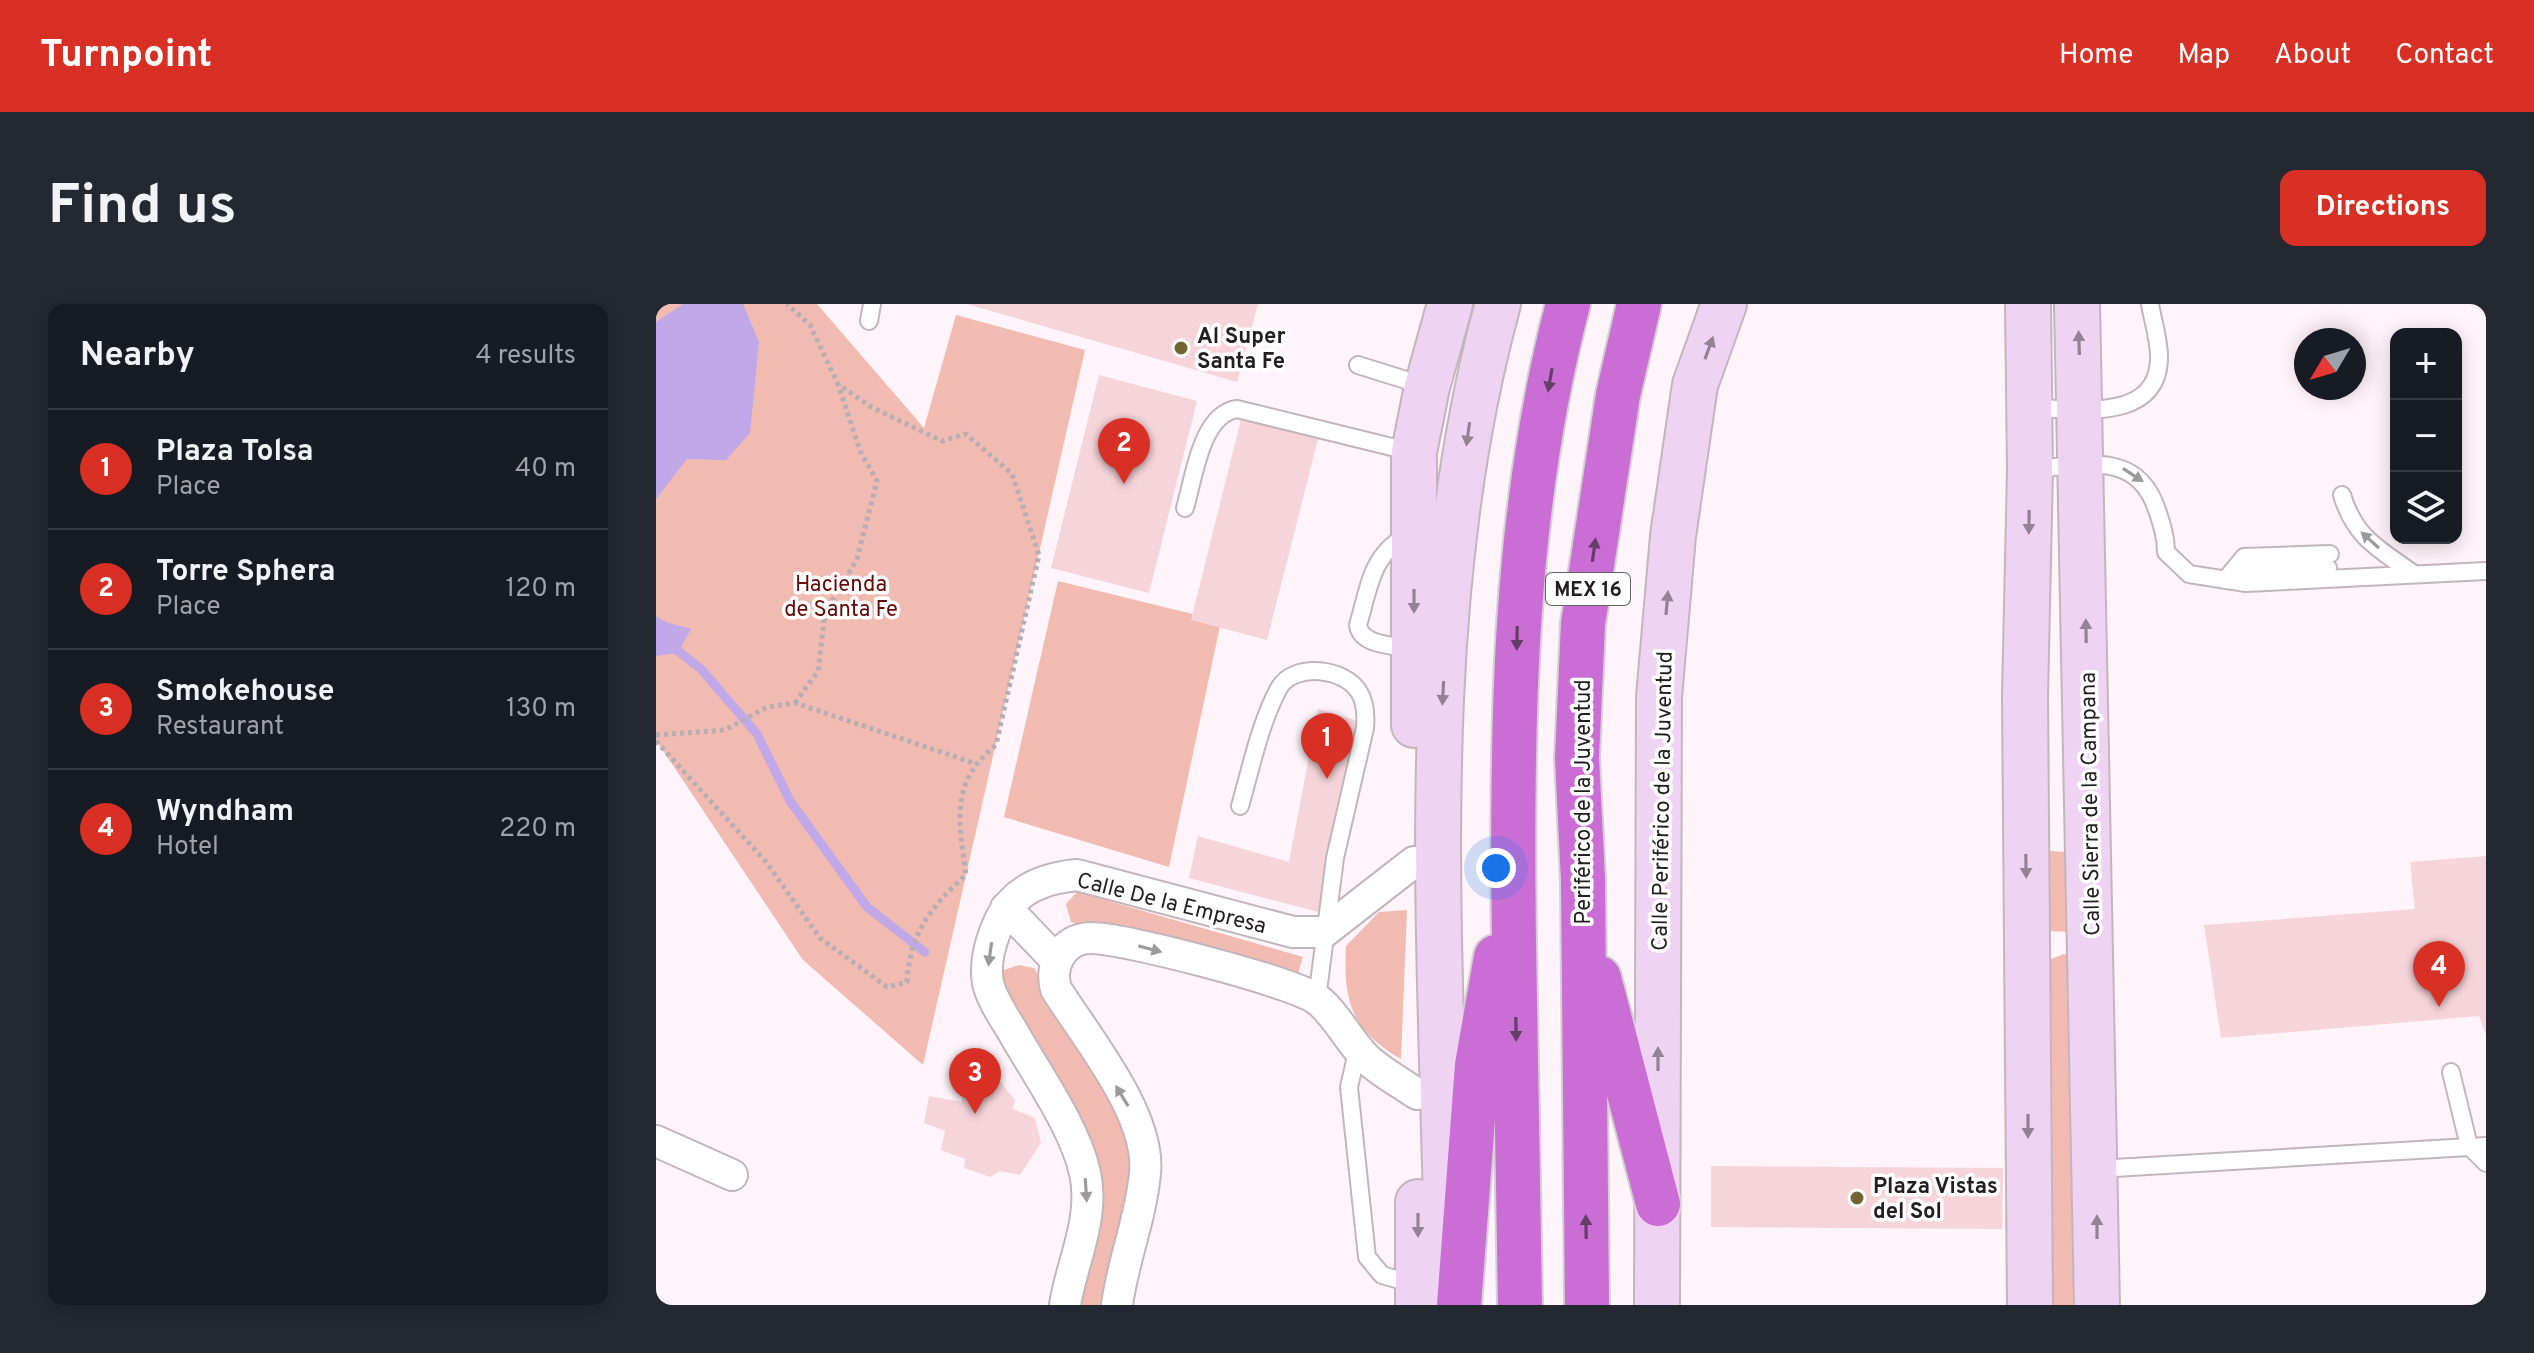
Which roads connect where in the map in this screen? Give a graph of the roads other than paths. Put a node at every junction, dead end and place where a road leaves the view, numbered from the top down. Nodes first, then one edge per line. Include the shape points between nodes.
1 (1450, 304) edge
2 (1459, 304) edge
3 (1498, 304) edge
4 (1568, 304) edge
5 (1639, 304) edge
6 (1724, 304) edge
7 (2028, 304) edge
8 (2077, 304) edge
9 (2150, 304) edge
10 (1358, 365) dead end
11 (1427, 387) junction
12 (1475, 389) junction
13 (2029, 408) junction
14 (2081, 409) junction
15 (1414, 452) junction
16 (2083, 466) junction
17 (2030, 470) junction
18 (2342, 495) dead end
19 (1185, 508) dead end
20 (2329, 567) junction
21 (2486, 571) edge
22 (2230, 574) junction
23 (2414, 574) junction
24 (2025, 696) junction
25 (2087, 698) junction
26 (1240, 806) dead end
27 (2026, 820) junction
28 (2089, 822) junction
29 (1513, 857) junction
30 (1414, 862) junction
31 (1582, 896) junction
32 (1006, 908) junction
33 (1324, 932) junction
34 (1055, 959) junction
35 (2091, 959) junction
36 (2027, 963) junction
37 (1317, 999) junction
38 (1358, 1048) junction
39 (2451, 1072) dead end
40 (1417, 1094) junction
41 (656, 1141) edge
42 (2478, 1146) edge
43 (2486, 1163) edge
44 (2097, 1169) junction
45 (732, 1175) dead end
46 (1658, 1204) junction
47 (1428, 1299) edge
48 (1065, 1305) edge
49 (1117, 1305) edge
50 (1459, 1305) edge
51 (1520, 1305) edge
52 (1587, 1305) edge
53 (1657, 1305) edge
54 (2030, 1305) edge
55 (2097, 1305) edge

1 - 11 street
2 - 12 street
3 - 12 street
4 -> 29 highway, MEX 16 via 1533,472 1517,622
31 -> 5 highway, Periférico de la Juventud / MEX 16 via 1577,758 1583,624 1618,395
46 -> 6 street, Calle Periférico de la Juventud via 1659,697 1673,536 1695,385
7 - 13 street
14 -> 8 street, Calle Sierra de la Campana
9 - 14 lane via 2159,360 2146,397 2125,406
10 - 11 lane
11 - 15 street
12 -> 47 street via 1451,556 1441,715
13 - 14 lane
13 - 17 street
14 - 16 street, Calle Sierra de la Campana
15 - 19 lane via 1228,410 1211,424
15 - 30 street
16 - 17 lane
16 -> 22 lane via 2116,465 2134,472 2152,495 2166,535 2166,552 2176,565 2189,574
25 -> 16 street, Calle Sierra de la Campana
17 -> 24 street
23 -> 18 lane via 2369,541 2350,520
20 - 22 lane via 2246,583
20 - 22 lane via 2244,557
20 - 23 lane
21 - 23 lane
24 - 25 street
24 - 27 street
25 - 28 street, Calle Sierra de la Campana
26 - 33 lane via 1263,729 1287,679 1301,671 1336,674 1358,690 1365,728
27 - 28 street
27 -> 36 street
28 - 35 street, Calle Sierra de la Campana
29 - 50 highway via 1477,1065
29 -> 51 highway, MEX 16
30 - 33 street
30 - 40 street
31 - 46 highway
52 -> 31 highway, Periférico de la Juventud / MEX 16
32 - 33 street, Calle De la Empresa via 1049,878 1077,875 1293,932
32 - 34 street
32 -> 48 street via 988,953 988,982 1085,1173 1088,1213
33 - 37 lane
34 -> 37 street via 1088,937 1117,941
49 -> 34 street via 1138,1213 1146,1147 1134,1114 1056,989
35 - 36 street via 2061,938
35 - 44 street, Calle Sierra de la Campana
36 -> 54 street
37 - 38 street
38 - 40 street
38 - 47 lane via 1349,1087 1367,1257 1382,1275
39 - 42 lane
40 -> 47 street
41 - 45 street
42 - 43 lane
42 - 44 lane
55 -> 44 street, Calle Sierra de la Campana
46 - 53 street, Calle Periférico de la Juventud

